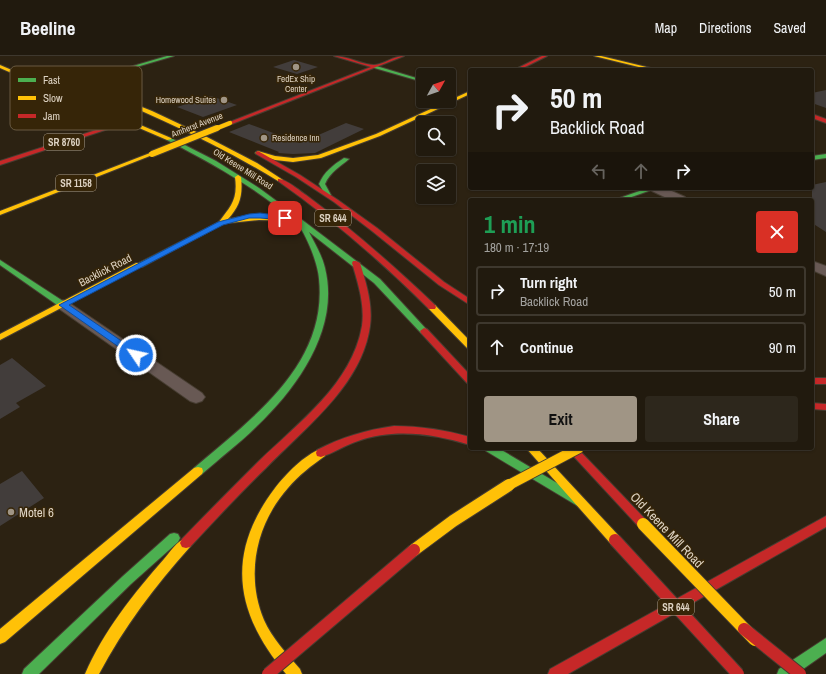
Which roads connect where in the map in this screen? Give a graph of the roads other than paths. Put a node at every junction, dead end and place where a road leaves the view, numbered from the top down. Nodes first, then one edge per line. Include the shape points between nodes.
1 (172, 56) edge
2 (336, 56) edge
3 (382, 56) edge
4 (402, 56) edge
5 (545, 56) edge
6 (596, 56) edge
7 (362, 64) junction
8 (0, 66) edge
9 (138, 66) edge
10 (373, 66) junction
11 (520, 68) edge
12 (648, 68) edge
13 (10, 70) edge
14 (416, 79) edge
15 (456, 90) dead end
16 (468, 94) edge
17 (468, 94) edge
18 (142, 109) edge
19 (814, 117) edge
20 (172, 121) junction
21 (826, 121) edge
22 (142, 128) edge
23 (100, 130) edge
24 (378, 135) junction
25 (154, 143) dead end
26 (251, 151) junction
27 (826, 156) edge
28 (814, 158) edge
29 (0, 162) edge
30 (238, 177) junction
31 (649, 190) edge
32 (659, 190) edge
33 (328, 195) junction
34 (623, 198) edge
35 (677, 198) edge
36 (0, 213) edge
37 (299, 220) junction
38 (221, 223) junction
39 (0, 262) edge
40 (356, 263) junction
41 (814, 266) edge
42 (826, 272) edge
43 (468, 302) edge
44 (63, 305) junction
45 (0, 337) edge
46 (468, 344) edge
47 (468, 379) edge
48 (814, 381) edge
49 (826, 381) edge
50 (196, 397) dead end
51 (814, 406) edge
52 (826, 407) edge
53 (290, 437) junction
54 (468, 441) edge
55 (493, 450) edge
56 (533, 450) edge
57 (573, 450) edge
58 (575, 450) edge
59 (580, 502) junction
60 (198, 517) dead end
61 (826, 521) edge
62 (180, 533) dead end
63 (744, 629) junction
64 (0, 637) edge
65 (826, 645) edge
66 (29, 674) edge
67 (92, 674) edge
68 (268, 674) edge
69 (295, 674) edge
70 (555, 674) edge
71 (738, 674) edge
72 (784, 674) edge
73 (788, 674) edge
74 (800, 674) edge

1 - 9 main road
2 - 7 main road
3 - 7 main road, Amherst Avenue
4 - 10 main road, Amherst Avenue / SR 1158
5 - 11 main road
6 - 12 main road
7 - 10 main road
7 - 25 main road, Amherst Avenue
8 - 13 main road, Old Keene Mill Road / SR 644
10 - 14 main road
10 - 36 main road, Amherst Avenue / SR 1158, bridge
15 - 16 main road
17 - 24 main road
18 - 20 main road, Old Keene Mill Road / SR 644
19 - 21 main road
20 - 26 main road
20 - 46 main road, Old Keene Mill Road / SR 644 via 272,175 327,213 380,258
22 - 30 main road, Old Keene Mill Road / SR 644 via 192,151
23 - 29 main road, SR 8760
24 - 26 main road via 310,159 276,159
24 - 33 main road via 376,142 346,159 324,178 322,184
26 - 33 main road
27 - 28 main road
30 - 37 main road, Old Keene Mill Road / SR 644
30 - 38 main road via 241,190 239,201
31 - 34 main road
32 - 35 street
33 - 43 main road via 433,279
37 - 38 main road via 260,216
37 - 40 main road, Old Keene Mill Road / SR 644
37 - 64 main road via 318,257 324,283 323,316 319,333 306,359 260,418
38 - 44 main road, Backlick Road
39 - 44 main road
40 - 47 main road, Old Keene Mill Road / SR 644 via 377,281
40 - 53 main road via 365,291 368,318 359,350 342,380
41 - 42 street
44 - 45 main road, Backlick Road
44 - 50 street
48 - 49 main road
51 - 52 main road
53 - 60 main road
53 - 67 main road via 160,572 126,615
54 - 69 main road via 432,432 403,430 377,431 353,437 319,454 289,481 268,506 248,552 251,604 261,629
55 - 59 main road
56 - 59 main road, SR 644
57 - 63 main road, Old Keene Mill Road / SR 644, bridge
58 - 68 main road, bridge via 533,470 458,518 387,573
59 - 71 main road, SR 644, bridge
61 - 70 main road
62 - 66 main road
63 - 73 main road, SR 644, bridge
63 - 74 main road, bridge
65 - 72 main road

